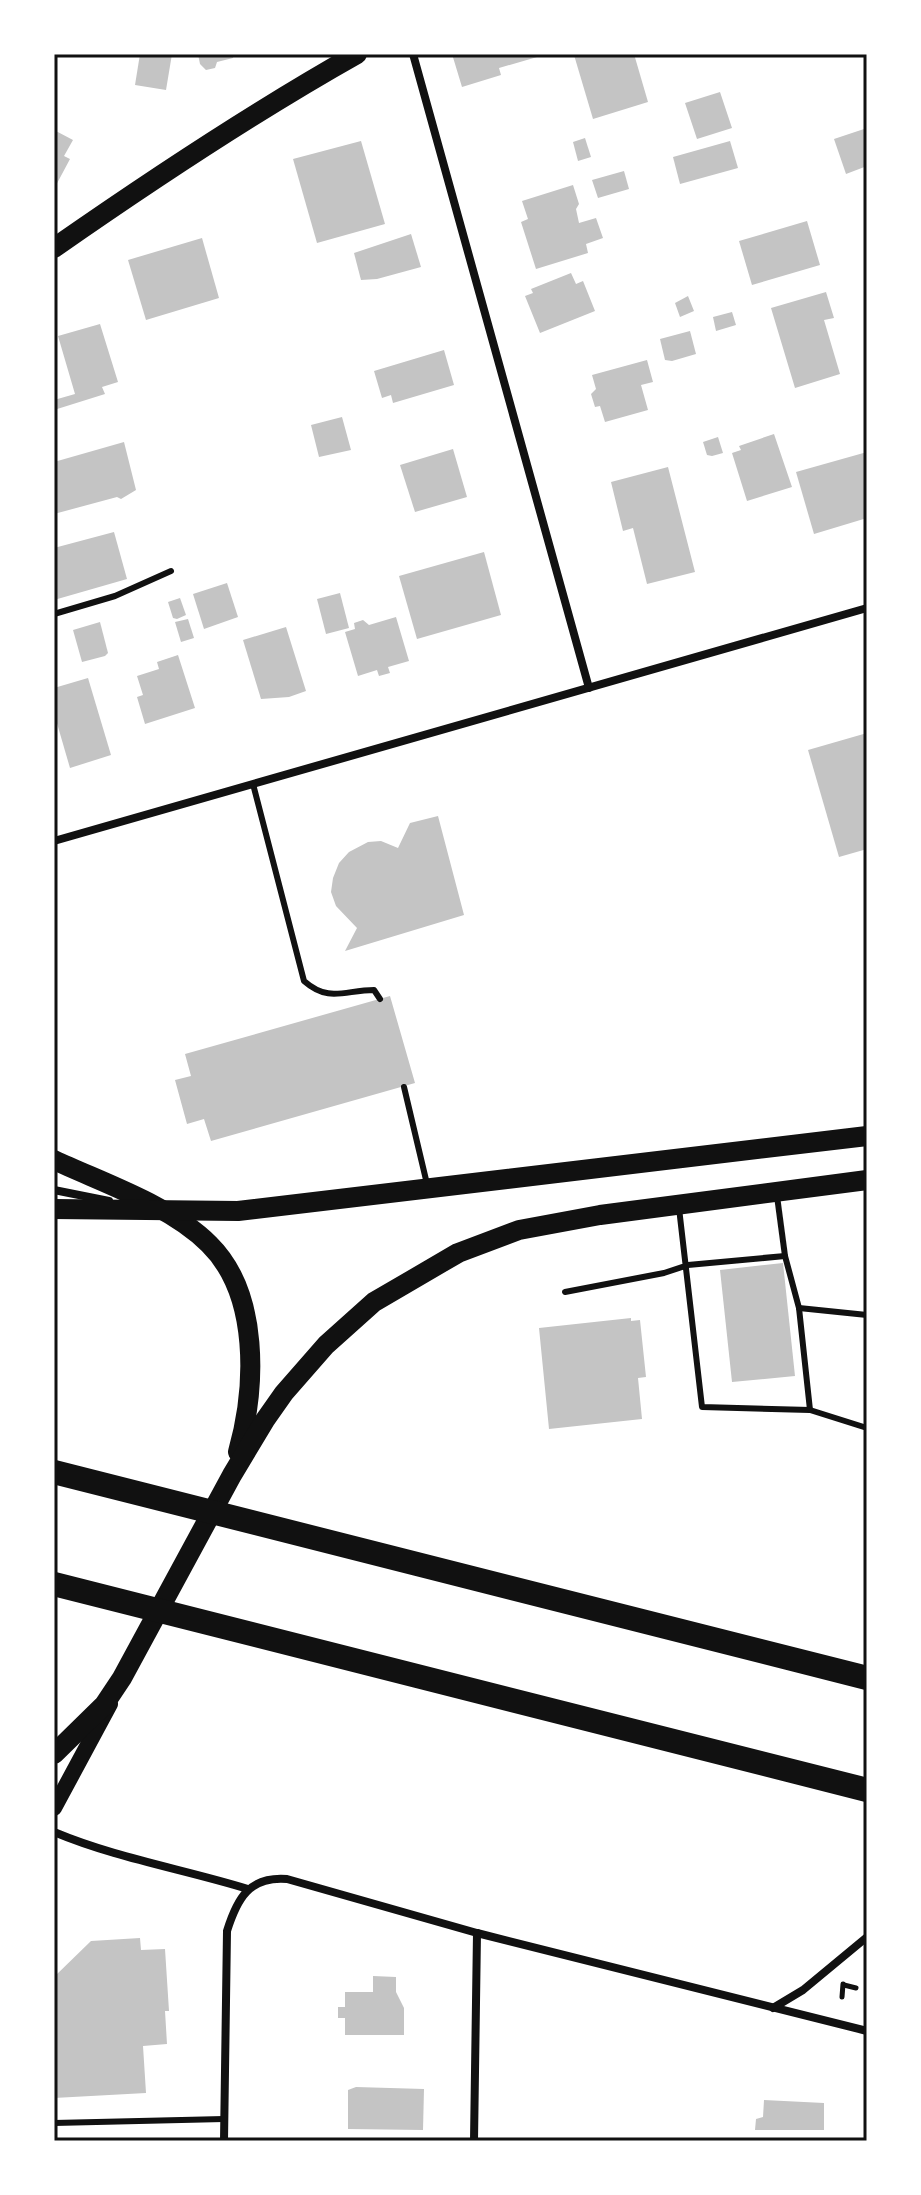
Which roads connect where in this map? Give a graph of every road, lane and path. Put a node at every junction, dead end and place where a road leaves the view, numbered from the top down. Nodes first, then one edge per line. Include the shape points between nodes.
1 (357, 54) edge
2 (413, 54) edge
3 (54, 248) edge
4 (171, 571) dead end
5 (867, 608) edge
6 (54, 614) edge
7 (589, 688) junction
8 (253, 784) junction
9 (54, 841) edge
10 (380, 999) dead end
11 (404, 1087) dead end
12 (867, 1136) edge
13 (54, 1160) edge
14 (867, 1180) edge
15 (428, 1189) junction
16 (54, 1190) edge
17 (777, 1192) junction
18 (679, 1204) junction
19 (54, 1209) edge
20 (165, 1212) junction
21 (785, 1256) junction
22 (688, 1265) junction
23 (565, 1292) dead end
24 (799, 1308) junction
25 (867, 1315) edge
26 (810, 1410) junction
27 (867, 1428) edge
28 (54, 1472) edge
29 (232, 1475) junction
30 (54, 1584) edge
31 (122, 1678) junction
32 (867, 1678) edge
33 (54, 1754) edge
34 (867, 1790) edge
35 (54, 1808) edge
36 (54, 1832) edge
37 (248, 1889) junction
38 (477, 1933) junction
39 (867, 1937) edge
40 (844, 1985) dead end
41 (856, 1988) dead end
42 (773, 2008) junction
43 (867, 2031) edge
44 (224, 2119) junction
45 (54, 2123) edge
46 (224, 2141) edge
47 (474, 2141) edge

1 - 3 main road via 156,176
2 - 7 street
4 - 6 lane via 115,596
5 - 7 street
7 - 8 street
8 - 9 street
8 - 10 lane via 304,981 317,993 374,990
11 - 15 lane
12 - 15 main road
13 - 20 main road
14 - 17 main road
15 - 20 main road via 250,1210
16 - 20 street
17 - 18 main road
17 - 21 lane
18 - 22 lane
18 - 29 main road via 519,1230 458,1253 401,1284 348,1323 305,1367
19 - 20 main road
20 - 29 main road via 223,1259 241,1301 249,1349 247,1409
21 - 22 lane
21 - 24 lane
22 - 23 lane
22 - 26 lane via 702,1407
24 - 25 lane
24 - 26 lane
26 - 27 lane
28 - 32 highway
29 - 31 main road
30 - 34 highway
31 - 33 main road via 104,1705
31 - 35 main road
36 - 37 street via 108,1853
37 - 38 street via 273,1878 287,1879
37 - 44 street via 227,1931
38 - 42 street
38 - 47 street
39 - 42 street
40 - 41 path
42 - 43 street
44 - 45 lane
44 - 46 street

